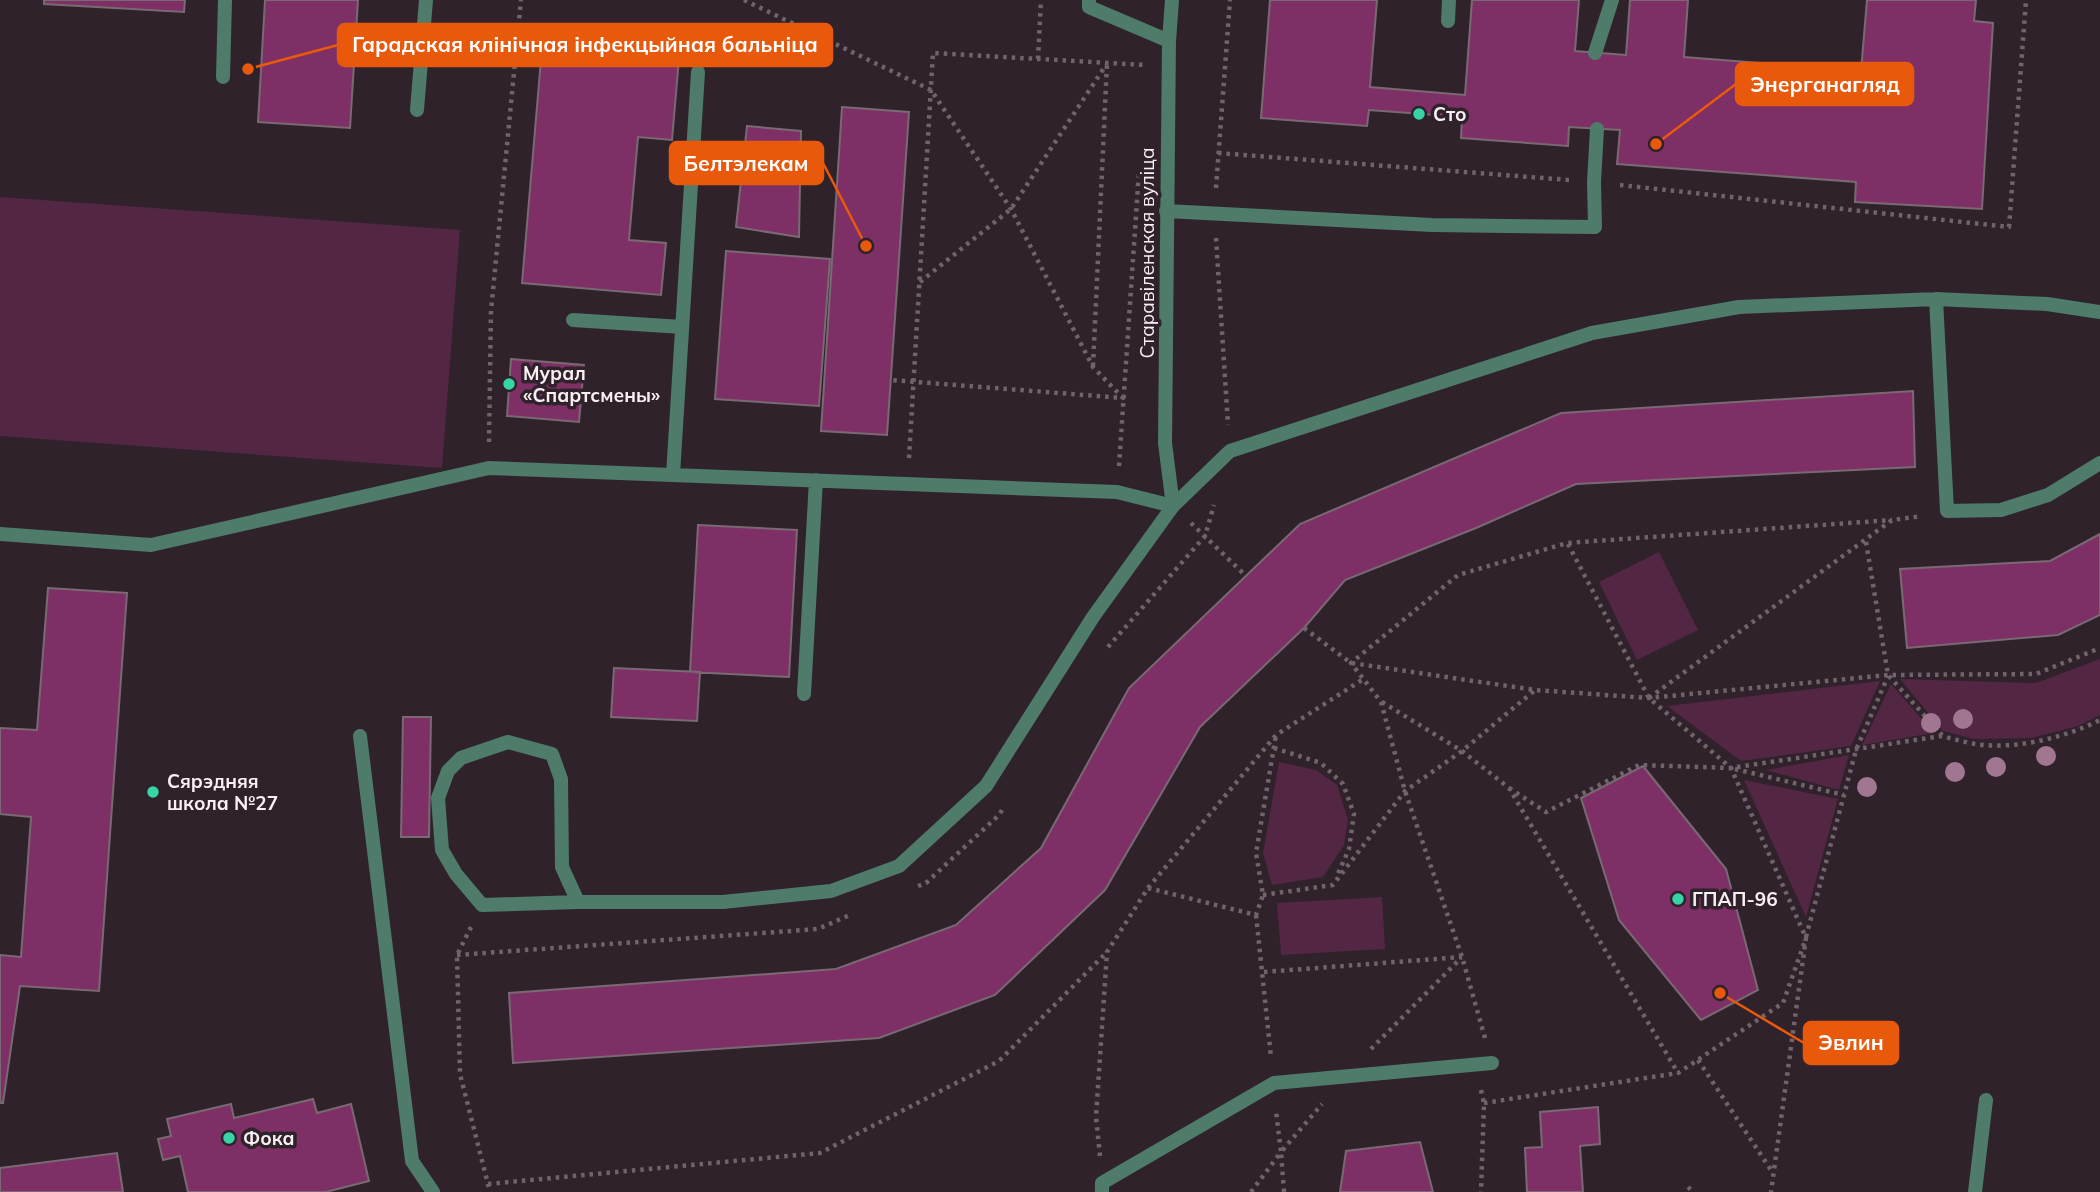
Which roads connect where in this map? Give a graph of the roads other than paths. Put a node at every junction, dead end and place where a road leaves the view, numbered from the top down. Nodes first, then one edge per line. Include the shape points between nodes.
1 (225, 0) edge
2 (426, 0) edge
3 (1089, 0) edge
4 (1172, 0) edge
5 (1449, 0) edge
6 (1612, 0) edge
7 (1448, 21) dead end
8 (1169, 41) junction
9 (1595, 53) dead end
10 (698, 72) dead end
11 (223, 77) dead end
12 (417, 110) dead end
13 (1597, 129) dead end
14 (1166, 211) junction
15 (1936, 299) junction
16 (2100, 312) edge
17 (573, 320) dead end
18 (682, 327) junction
19 (2100, 463) edge
20 (673, 475) junction
21 (816, 480) junction
22 (1173, 506) junction
23 (0, 534) edge
24 (804, 694) dead end
25 (360, 736) dead end
26 (578, 902) junction
27 (1492, 1063) road end
28 (1986, 1100) dead end
29 (1102, 1188) edge
30 (433, 1192) edge
31 (1975, 1192) edge

1 - 11 street
2 - 12 street
3 - 8 street via 1089,7
4 - 8 street, Старавіленская вуліца
5 - 7 street
6 - 9 street
8 - 14 street, Старавіленская вуліца
10 - 18 street
13 - 14 street via 1595,227 1432,225
14 - 22 street, Старавіленская вуліца via 1166,443
15 - 16 street via 2047,304
15 - 19 street via 1947,512 2001,510 2048,495
15 - 22 street via 1739,307 1592,333 1230,451
17 - 18 street
18 - 20 street
20 - 21 street
20 - 23 street via 489,467 151,545
21 - 22 street via 1117,492
21 - 24 street
22 - 26 street via 1093,617 986,786 899,866 831,891 723,902
25 - 30 street via 412,1161
26 - 26 street via 482,905 456,874 442,850 438,798 448,771 461,758 508,742 552,754 561,779 562,867
27 - 29 street via 1274,1083
28 - 31 street

